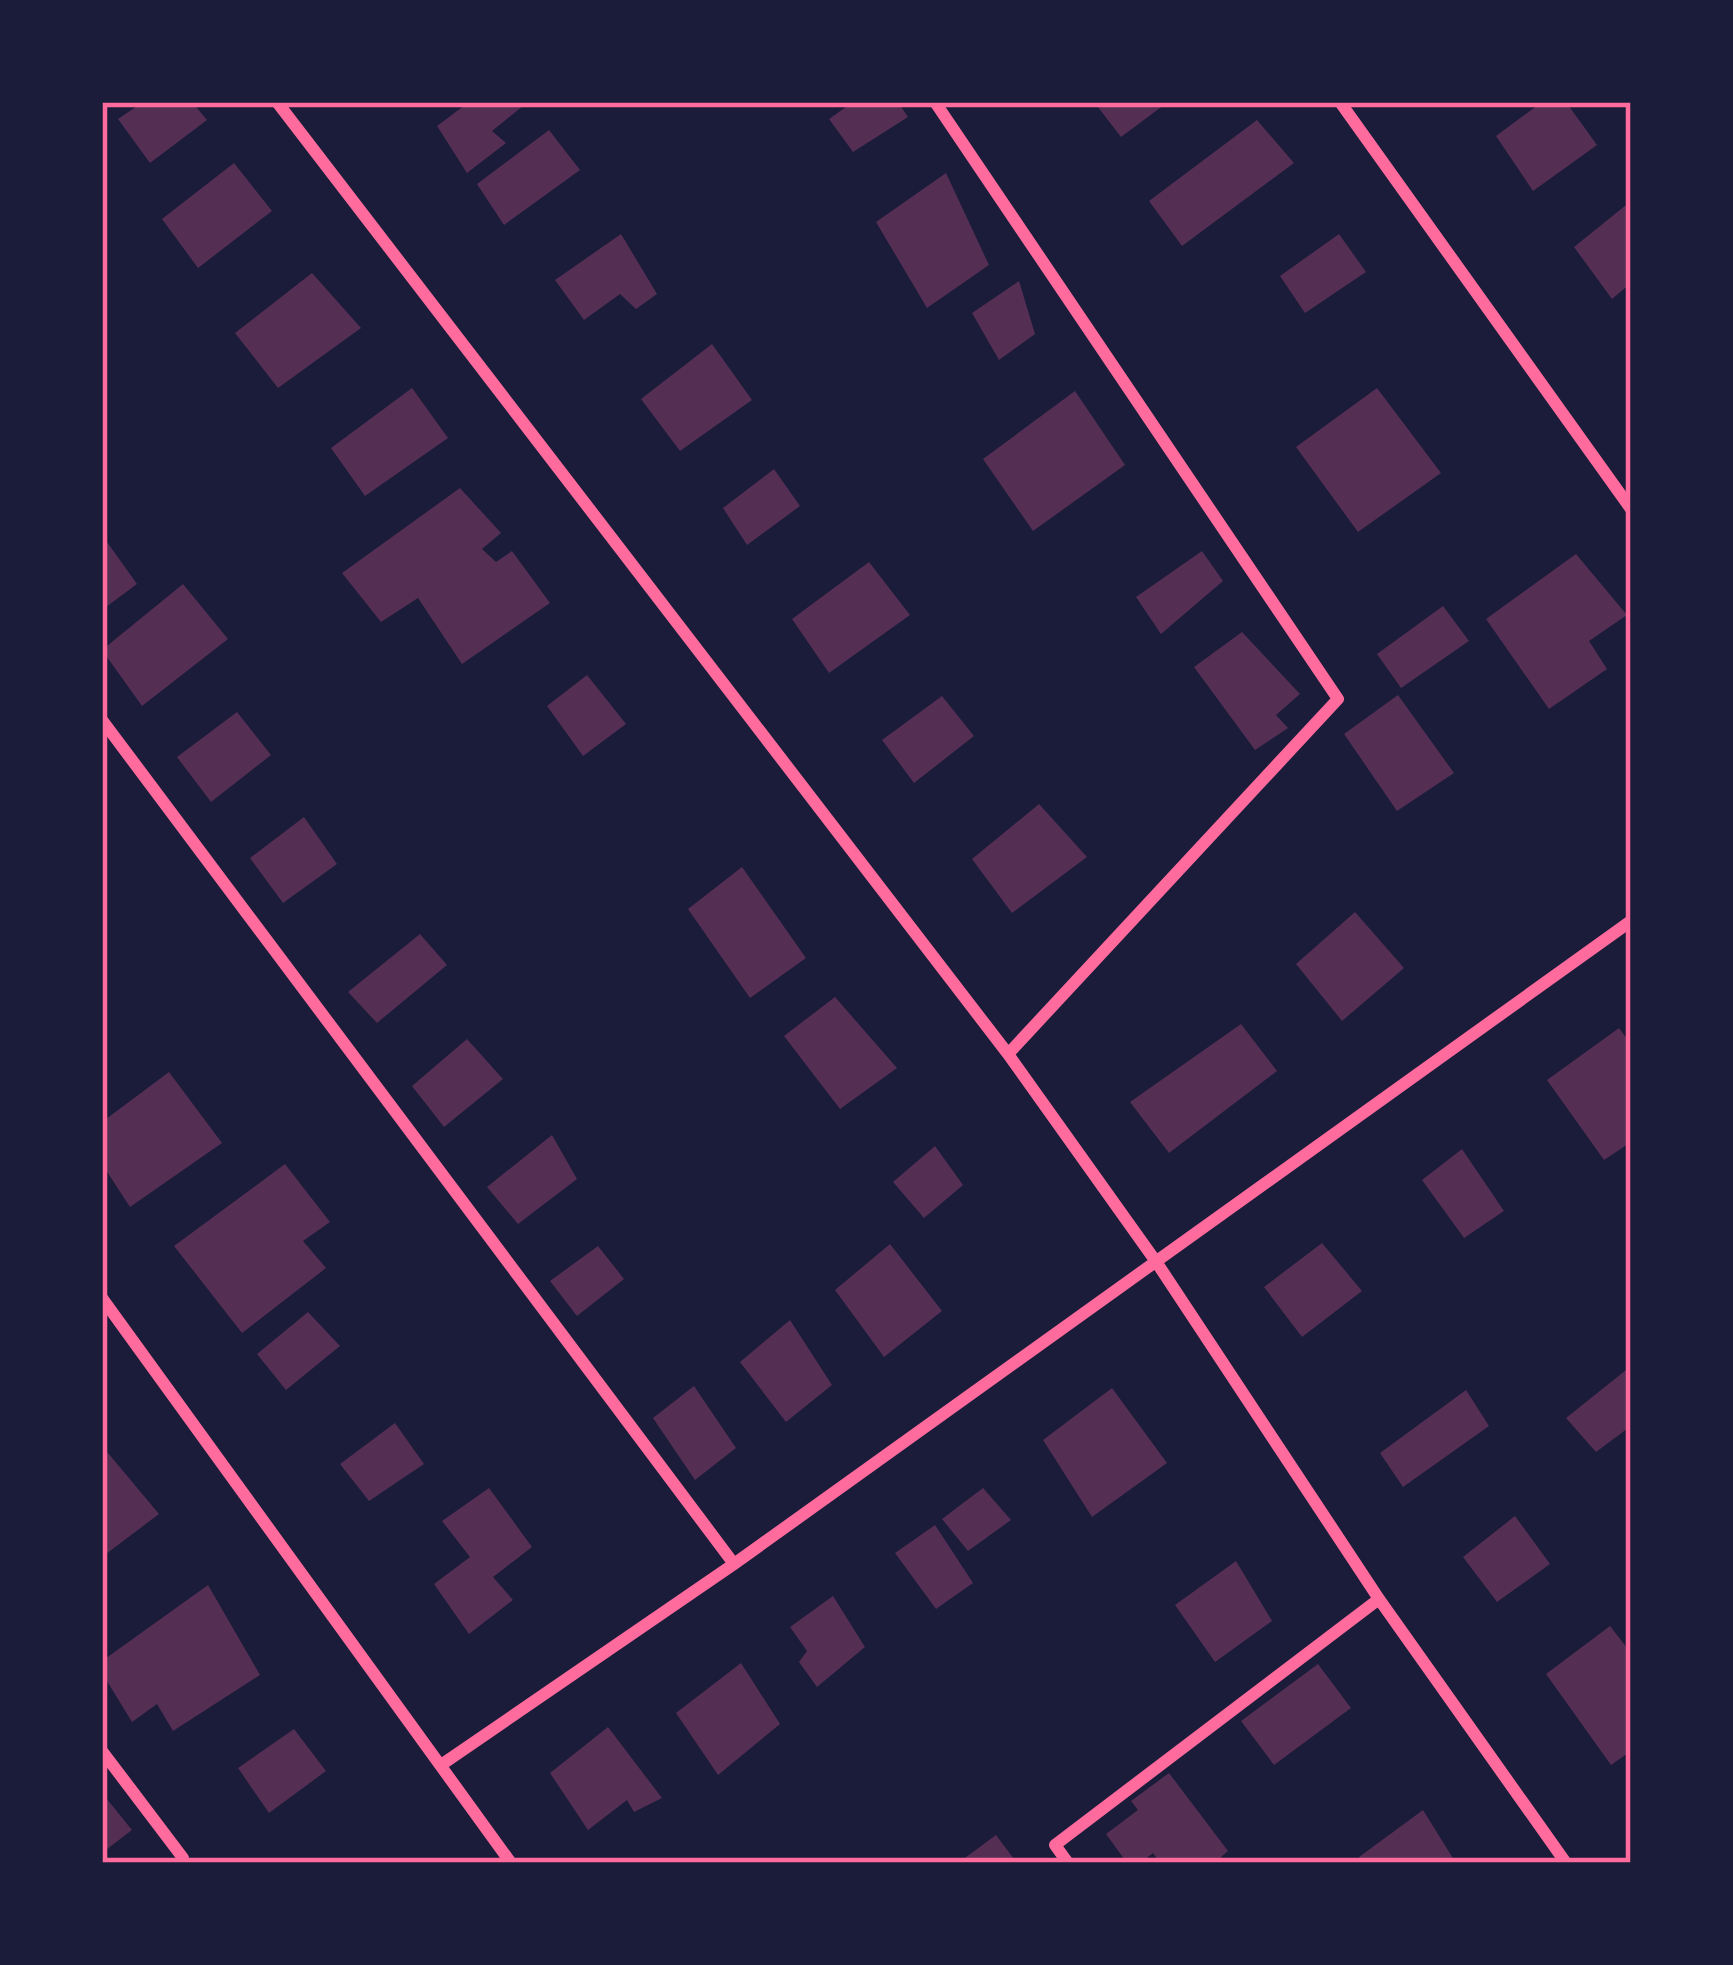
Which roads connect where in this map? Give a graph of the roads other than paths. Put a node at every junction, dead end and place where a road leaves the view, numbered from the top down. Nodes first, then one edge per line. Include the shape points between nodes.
1 (277, 102) edge
2 (935, 102) edge
3 (1340, 102) edge
4 (1631, 509) edge
5 (102, 720) edge
6 (1631, 921) edge
7 (1008, 1054) junction
8 (1157, 1263) junction
9 (102, 1298) edge
10 (734, 1564) junction
11 (1378, 1599) junction
12 (102, 1751) edge
13 (441, 1766) junction
14 (182, 1863) edge
15 (511, 1863) edge
16 (1068, 1863) edge
17 (1566, 1863) edge

1 - 7 street
2 - 7 street via 1339,699
3 - 4 street
5 - 10 street
6 - 8 street
7 - 8 street
8 - 10 street
8 - 11 street
9 - 13 street
10 - 13 street
11 - 16 street via 1055,1845
11 - 17 street
12 - 14 street
13 - 15 street

